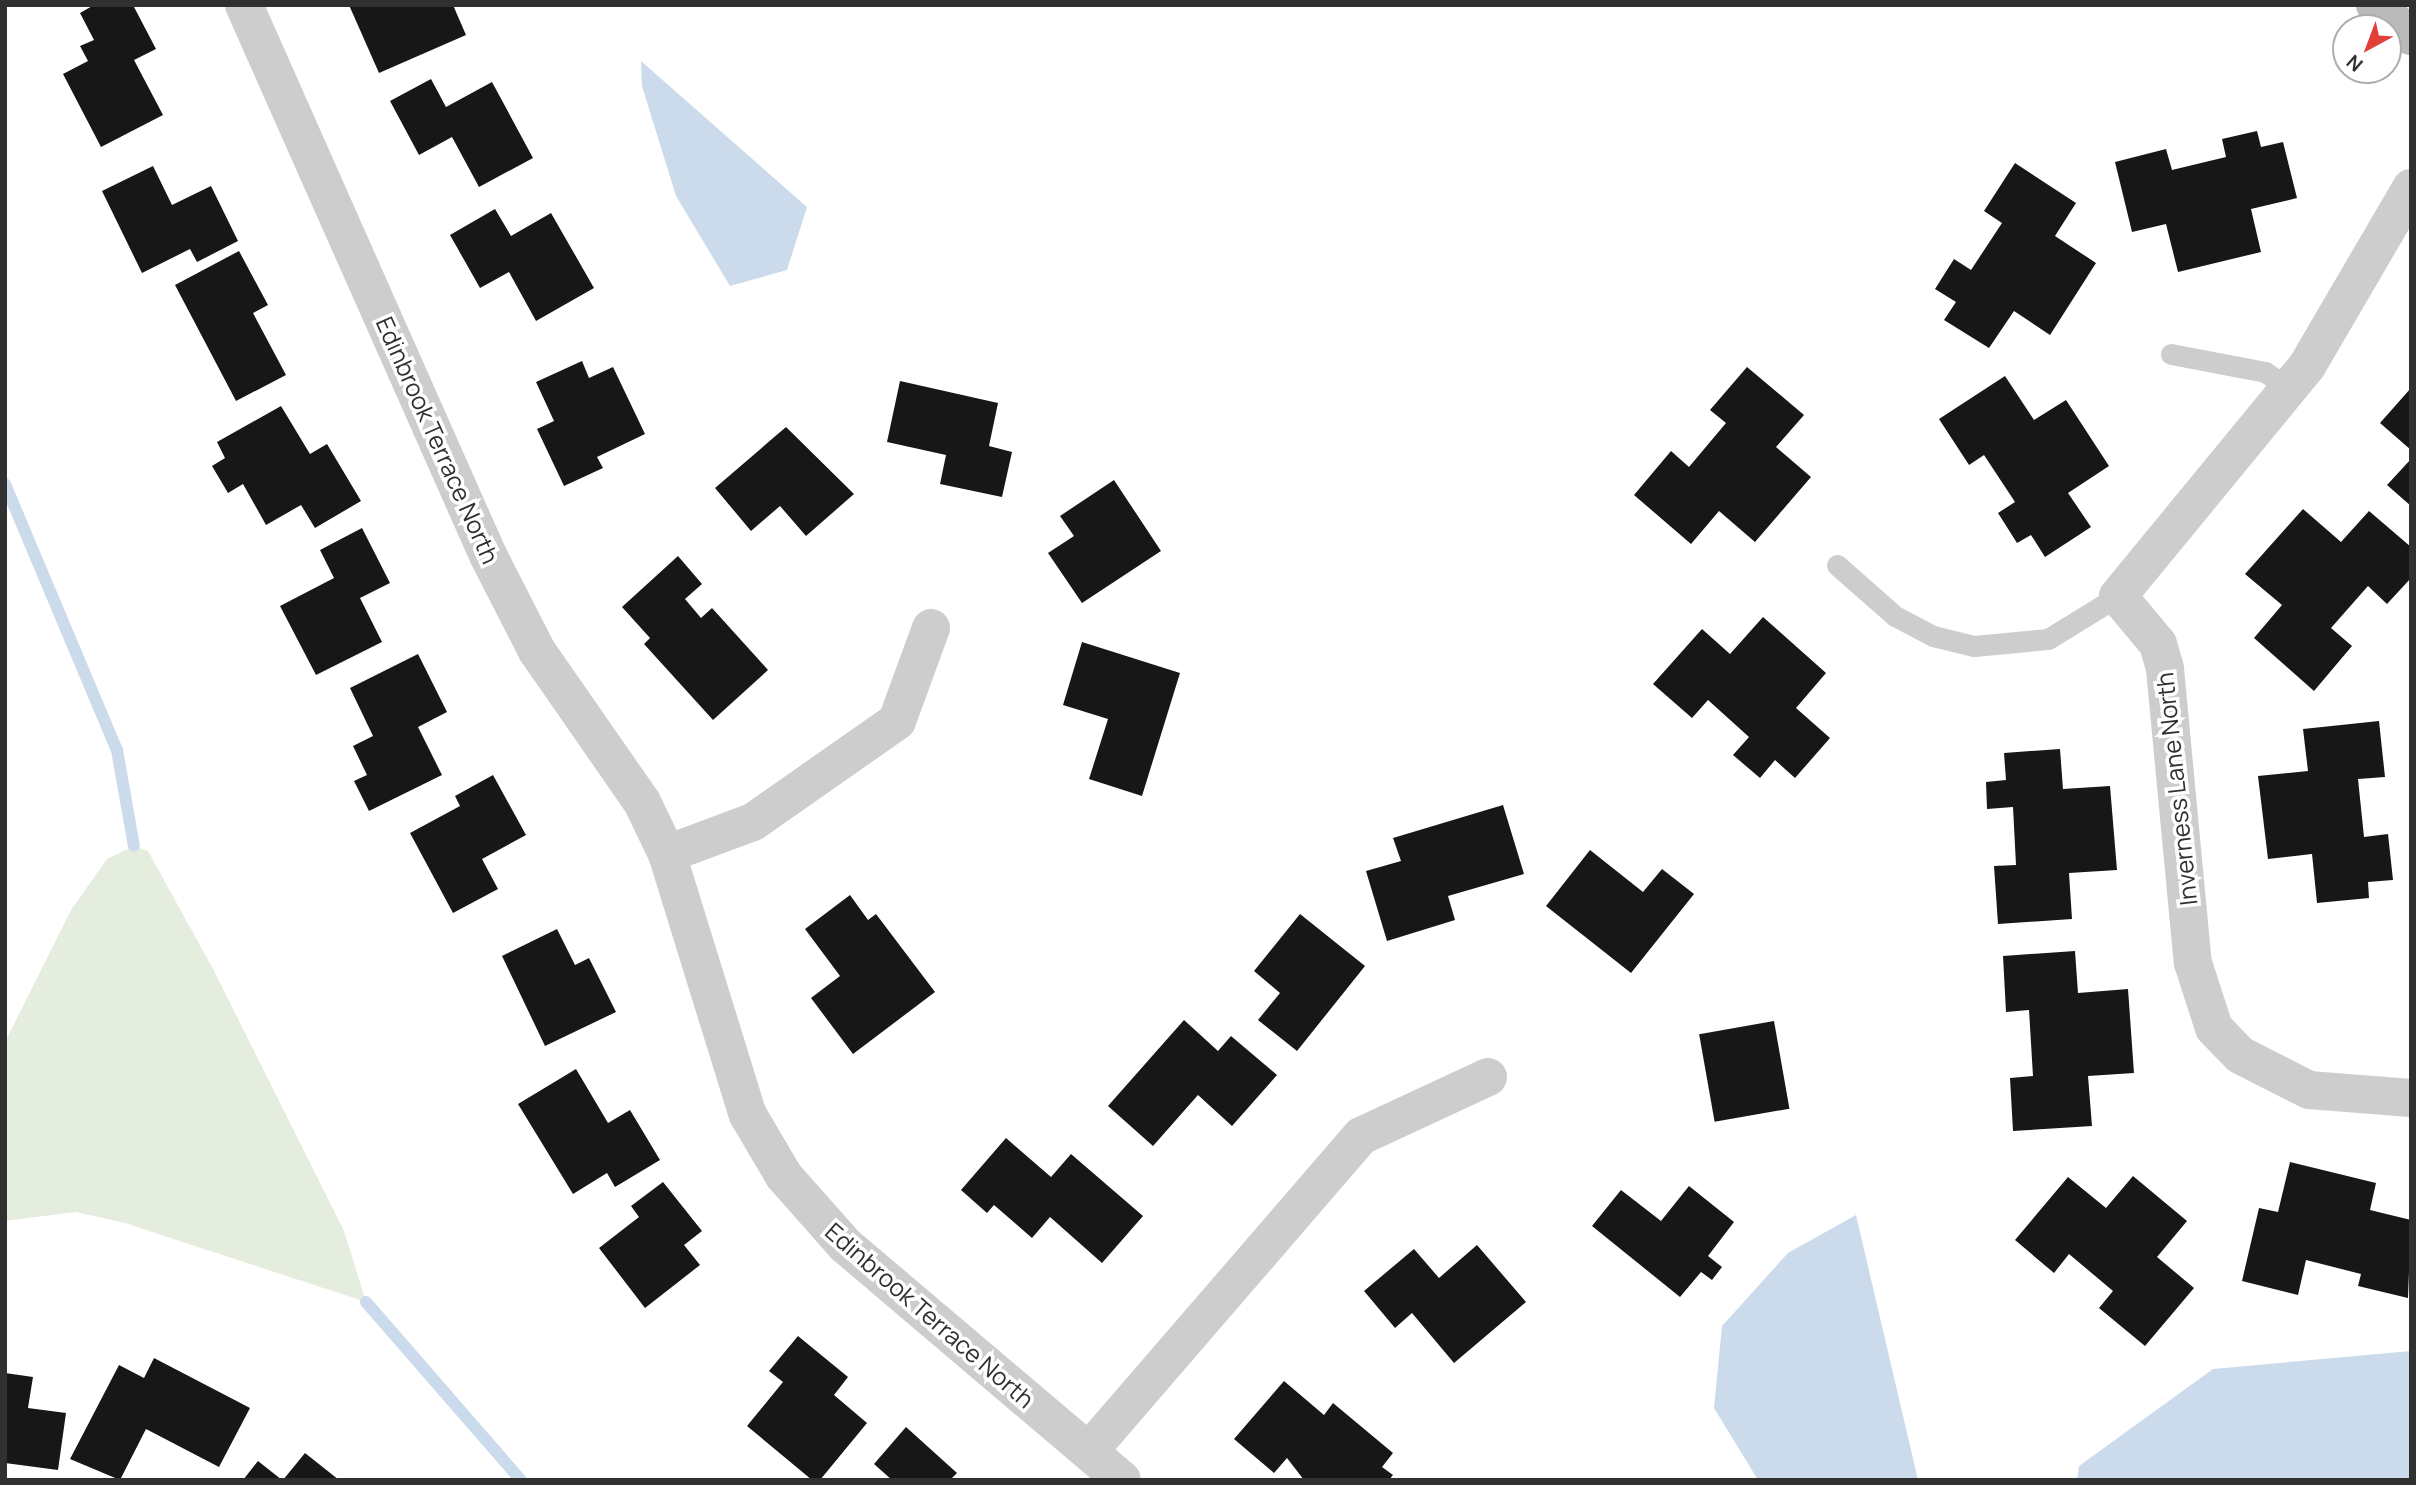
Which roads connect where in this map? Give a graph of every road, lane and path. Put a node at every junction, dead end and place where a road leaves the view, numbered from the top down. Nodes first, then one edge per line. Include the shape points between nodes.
1 (244, 5) edge
2 (2375, 5) edge
3 (2411, 36) edge
4 (2411, 188) edge
5 (2171, 354) dead end
6 (2290, 389) junction
7 (1837, 565) dead end
8 (2118, 596) junction
9 (931, 628) dead end
10 (667, 854) junction
11 (1488, 1077) dead end
12 (2411, 1098) edge
13 (1089, 1451) junction
14 (1122, 1480) edge

1 - 10 street, Edinbrook Terrace North via 488,555 537,651 642,802
2 - 3 main road
4 - 6 street
5 - 6 lane via 2265,372
6 - 8 street
7 - 8 lane via 1895,616 1933,636 1974,646 2048,639
8 - 12 street, Inverness Lane North via 2158,644 2165,669 2193,964 2214,1028 2239,1055 2297,1086
9 - 10 street via 897,721 753,822
10 - 13 street, Edinbrook Terrace North via 748,1115 784,1176 845,1245
11 - 13 street via 1361,1136
13 - 14 street, Edinbrook Terrace North

